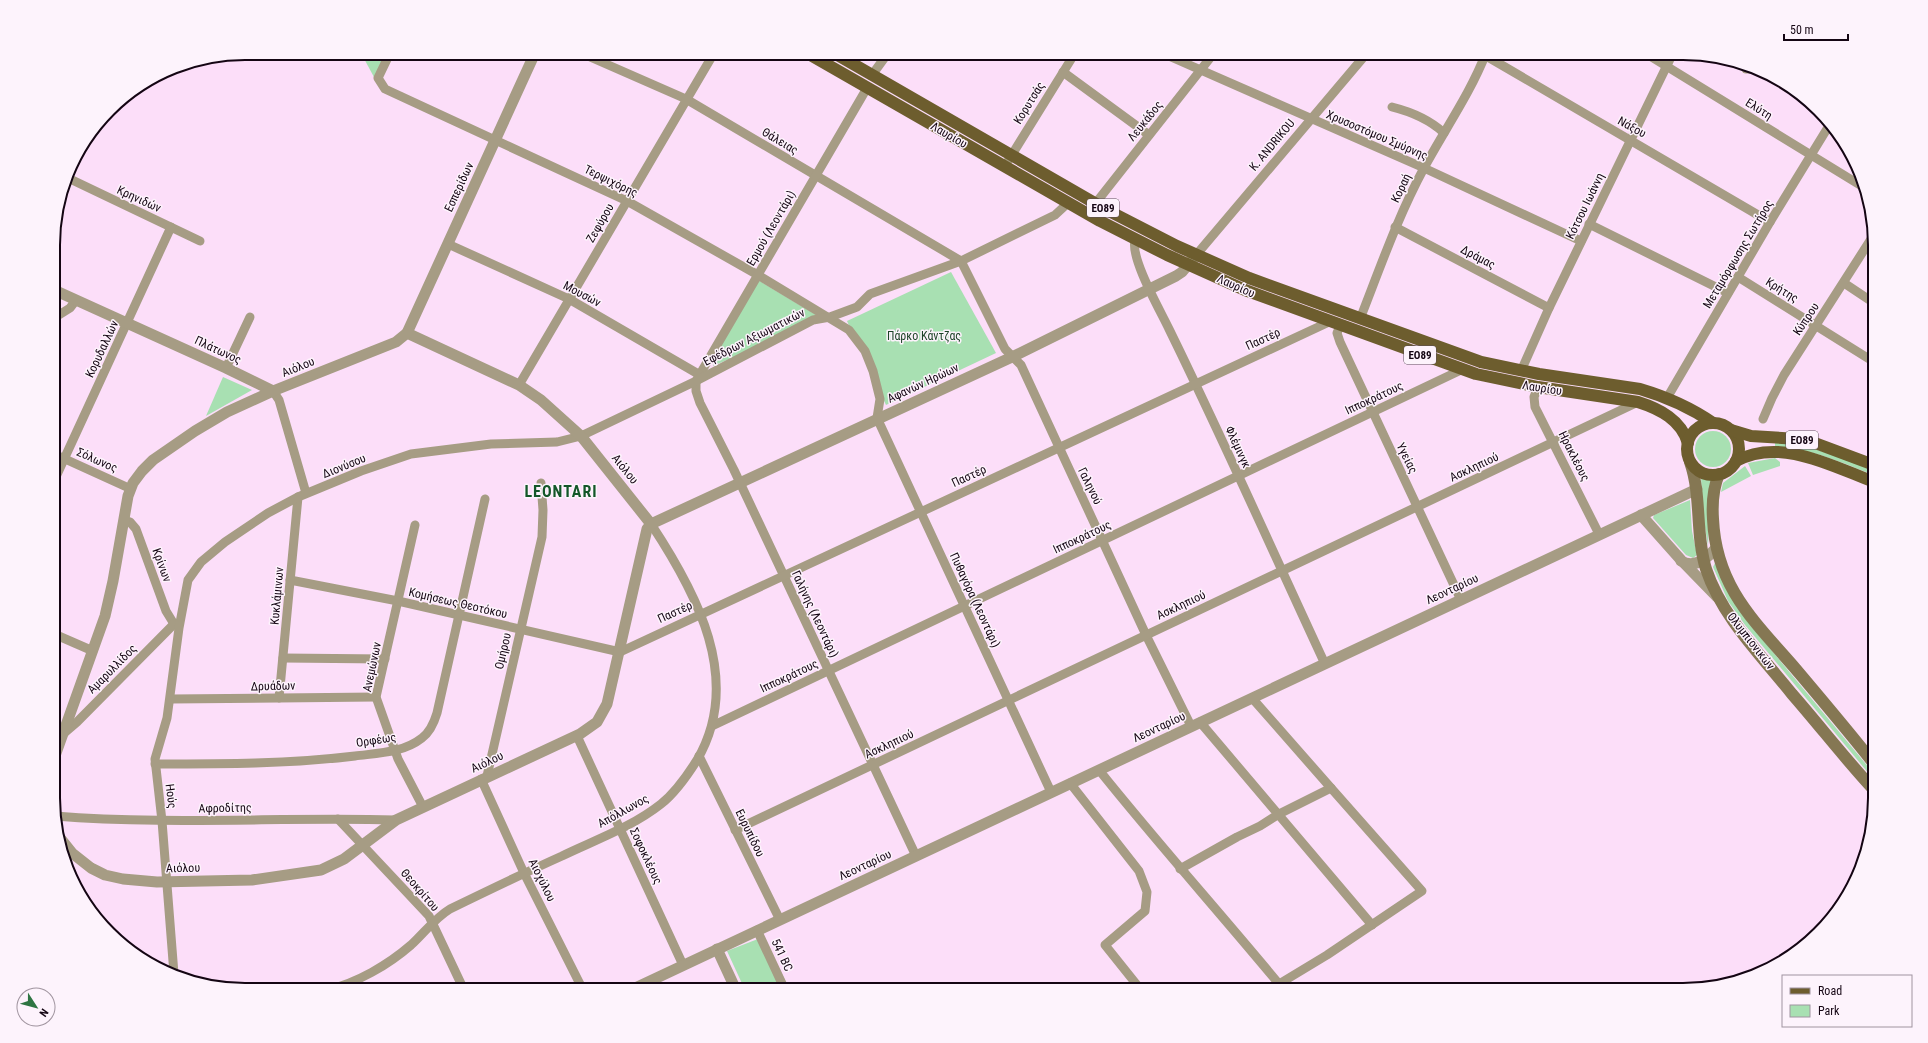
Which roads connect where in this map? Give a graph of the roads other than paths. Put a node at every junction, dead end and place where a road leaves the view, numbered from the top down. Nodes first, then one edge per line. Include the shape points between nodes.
1 (387, 60) edge
2 (532, 60) edge
3 (597, 60) edge
4 (710, 60) edge
5 (819, 60) edge
6 (846, 60) edge
7 (883, 60) edge
8 (1071, 60) edge
9 (1177, 60) edge
10 (1209, 60) edge
11 (1361, 60) edge
12 (1482, 60) edge
13 (1494, 60) edge
14 (1657, 60) edge
15 (1670, 60) edge
16 (1667, 66) junction
17 (1201, 71) junction
18 (1063, 72) junction
19 (872, 75) junction
20 (867, 88) junction
21 (686, 99) junction
22 (1392, 107) dead end
23 (1310, 119) junction
24 (1827, 129) edge
25 (1444, 133) junction
26 (1149, 135) junction
27 (1631, 139) junction
28 (495, 140) junction
29 (1012, 155) junction
30 (1811, 155) junction
31 (1005, 166) junction
32 (1424, 168) junction
33 (816, 177) junction
34 (72, 180) edge
35 (1857, 183) edge
36 (626, 201) junction
37 (1068, 203) junction
38 (1095, 204) junction
39 (1770, 222) junction
40 (1589, 224) junction
41 (171, 227) junction
42 (1395, 227) junction
43 (1135, 240) junction
44 (200, 241) dead end
45 (1581, 241) junction
46 (448, 244) junction
47 (1868, 244) edge
48 (1197, 254) junction
49 (961, 261) junction
50 (1188, 265) junction
51 (758, 275) junction
52 (1738, 277) junction
53 (1844, 283) junction
54 (1149, 289) junction
55 (60, 293) edge
56 (1728, 293) junction
57 (569, 299) junction
58 (1868, 299) edge
59 (76, 300) junction
60 (1549, 308) junction
61 (60, 314) edge
62 (250, 317) dead end
63 (830, 317) junction
64 (1360, 319) junction
65 (127, 323) junction
66 (1334, 324) junction
67 (1816, 325) junction
68 (406, 333) junction
69 (1012, 357) junction
70 (1868, 358) edge
71 (226, 368) junction
72 (1462, 370) junction
73 (1521, 371) junction
74 (698, 378) junction
75 (1196, 384) junction
76 (519, 385) junction
77 (1538, 388) junction
78 (273, 391) junction
79 (1667, 398) junction
80 (1638, 402) junction
81 (1372, 412) junction
82 (877, 418) junction
83 (1763, 419) dead end
84 (1714, 423) junction
85 (1731, 430) junction
86 (581, 436) junction
87 (1554, 442) junction
88 (1688, 443) junction
89 (1058, 447) junction
90 (60, 456) edge
91 (64, 458) junction
92 (1868, 459) edge
93 (1736, 461) junction
94 (1690, 462) junction
95 (60, 468) edge
96 (1719, 474) junction
97 (1238, 476) junction
98 (1868, 480) edge
99 (740, 482) junction
100 (541, 483) dead end
101 (131, 488) junction
102 (1697, 489) junction
103 (302, 495) junction
104 (485, 499) dead end
105 (1417, 507) junction
106 (921, 511) junction
107 (1641, 515) junction
108 (124, 520) junction
109 (652, 524) junction
110 (415, 526) dead end
111 (1599, 534) junction
112 (1103, 540) junction
113 (1716, 548) junction
114 (1680, 560) junction
115 (1704, 560) junction
116 (1282, 571) junction
117 (783, 575) junction
118 (290, 580) junction
119 (1461, 600) junction
120 (398, 601) junction
121 (1720, 601) junction
122 (964, 606) junction
123 (701, 614) junction
124 (459, 616) junction
125 (176, 624) junction
126 (520, 630) junction
127 (1146, 635) junction
128 (60, 637) edge
129 (93, 651) junction
130 (620, 652) junction
131 (283, 658) junction
132 (385, 659) junction
133 (1325, 664) junction
134 (828, 670) junction
135 (376, 697) junction
136 (279, 698) junction
137 (1252, 698) junction
138 (170, 699) junction
139 (1008, 700) junction
140 (1195, 724) junction
141 (712, 726) junction
142 (63, 734) junction
143 (577, 736) junction
144 (60, 741) edge
145 (395, 751) junction
146 (699, 756) junction
147 (1868, 758) edge
148 (155, 764) junction
149 (872, 765) junction
150 (1099, 770) junction
151 (484, 778) junction
152 (1070, 783) junction
153 (1868, 783) edge
154 (1331, 788) junction
155 (1051, 792) junction
156 (423, 807) junction
157 (1279, 814) junction
158 (61, 817) edge
159 (338, 819) junction
160 (396, 820) junction
161 (162, 821) junction
162 (621, 829) junction
163 (735, 830) junction
164 (66, 845) edge
165 (363, 845) junction
166 (916, 856) junction
167 (1180, 869) junction
168 (524, 873) junction
169 (167, 882) junction
170 (780, 920) junction
171 (433, 923) junction
172 (1372, 925) junction
173 (757, 930) junction
174 (717, 949) junction
175 (683, 965) junction
176 (174, 969) edge
177 (349, 983) edge
178 (461, 983) edge
179 (579, 983) edge
180 (646, 983) edge
181 (733, 983) edge
182 (782, 983) edge
183 (1135, 983) edge
184 (1279, 983) edge
185 (1288, 983) edge

1 - 28 street, Τερψιχόρης via 378,78 385,89
2 - 28 street, Εσπερίδων
3 - 21 street, Θάλειας
4 - 21 street, Ζεφύρου
5 - 20 main road, Λαυρίου / ΕΟ89
6 - 19 main road, Λαυρίου / ΕΟ89
7 - 19 street
8 - 18 street, Κορυτσάς
9 - 17 street, Χρυσοστόμου Σμύρνης
10 - 17 street, Λευκάδος
11 - 23 street, K. ANDRIKOU
12 - 25 street, Κοραή via 1474,83
13 - 27 street, Νάξου via 1558,100
14 - 16 street, Ελύτη
15 - 16 street, Κότσου Ιωάννη
16 - 27 street, Κότσου Ιωάννη
16 - 30 street, Ελύτη
17 - 23 street, Χρυσοστόμου Σμύρνης
17 - 26 street, Λευκάδος
18 - 26 street
18 - 29 street, Κορυτσάς
19 - 29 main road, Λαυρίου / ΕΟ89
20 - 31 main road, Λαυρίου / ΕΟ89
20 - 33 street, Ερμού (Λεοντάρι)
21 - 33 street, Θάλειας
21 - 36 street, Ζεφύρου
22 - 25 street via 1424,118
23 - 32 street, Χρυσοστόμου Σμύρνης
23 - 48 street, K. ANDRIKOU
24 - 30 street, Μεταμόρφωσης Σωτήρος
25 - 32 street, Κοραή
26 - 38 street, Λευκάδος
27 - 39 street, Νάξου
27 - 40 street, Κότσου Ιωάννη
28 - 36 street, Τερψιχόρης
28 - 46 street, Εσπερίδων
29 - 31 street, Κορυτσάς
29 - 38 main road, Λαυρίου / ΕΟ89
30 - 35 street, Ελύτη
30 - 39 street, Μεταμόρφωσης Σωτήρος
31 - 37 main road, Λαυρίου / ΕΟ89
32 - 42 street, Κοραή
32 - 45 street, Χρυσοστόμου Σμύρνης
33 - 49 street, Θάλειας
33 - 51 street, Ερμού (Λεοντάρι)
34 - 41 street, Kρηνιδών
36 - 51 street, Τερψιχόρης
36 - 57 street, Ζεφύρου
37 - 43 main road, Λαυρίου / ΕΟ89
37 - 49 street, Εφέδρων Αξιωματικών via 1055,215
38 - 48 main road, Λαυρίου / ΕΟ89
39 - 52 street, Μεταμόρφωσης Σωτήρος
40 - 45 street, Κότσου Ιωάννη
40 - 56 street
41 - 44 street, Kρηνιδών
41 - 65 street, Κορυδαλλών
42 - 60 street, Δράμας
42 - 64 street, Κοραή
43 - 50 main road, Λαυρίου / ΕΟ89
43 - 54 street, Φλέμινγκ via 1134,251
45 - 60 street, Κότσου Ιωάννη
46 - 57 street, Μουσών
46 - 68 street, Εσπερίδων
47 - 53 street, Κύπρου
48 - 50 street, Αφανών Ηρώων
48 - 64 main road, Λαυρίου / ΕΟ89 via 1249,278
49 - 63 street, Εφέδρων Αξιωματικών via 870,294 857,307
49 - 69 street, Γαληνού
50 - 54 street, Αφανών Ηρώων via 1182,272
50 - 66 main road, Λαυρίου / ΕΟ89
51 - 63 street, Τερψιχόρης
51 - 74 street, Ερμού (Λεοντάρι)
52 - 56 street, Μεταμόρφωσης Σωτήρος
52 - 67 street, Κρήτης
53 - 58 street
53 - 67 street, Κύπρου
54 - 69 street, Αφανών Ηρώων
54 - 75 street, Φλέμινγκ
55 - 59 street, Πλάτωνος
56 - 79 street, Μεταμόρφωσης Σωτήρος
57 - 74 street, Μουσών
57 - 76 street, Ζεφύρου
59 - 61 street
59 - 65 street, Πλάτωνος
60 - 73 street, Κότσου Ιωάννη
62 - 71 street
63 - 74 street, Εφέδρων Αξιωματικών via 813,320
63 - 82 street, Τερψιχόρης via 849,330 865,351 880,399
64 - 73 main road, Λαυρίου / ΕΟ89 via 1468,358
65 - 71 street, Πλάτωνος
65 - 91 street, Κορυδαλλών
66 - 72 main road, Λαυρίου / ΕΟ89
66 - 75 street, Παστέρ
66 - 81 street, Υγείας
67 - 70 street, Κρήτης
67 - 83 street, Κύπρου via 1778,385
68 - 76 street, Αιόλου
68 - 78 street, Αιόλου via 396,342
69 - 82 street, Αφανών Ηρώων
69 - 89 street, Γαληνού via 1021,365
71 - 78 street, Πλάτωνος
72 - 77 main road, Λαυρίου / ΕΟ89
72 - 81 street, Ιπποκράτους
73 - 79 main road, Λαυρίου / ΕΟ89 via 1640,389
74 - 86 street, Εφέδρων Αξιωματικών
74 - 99 street, Γαλήνης (Λεοντάρι) via 696,391 700,402
75 - 89 street, Παστέρ
75 - 97 street, Φλέμινγκ
76 - 86 street, Αιόλου via 541,400
77 - 80 main road, Λαυρίου / ΕΟ89
77 - 87 street, Ηρακλέους via 1534,397 1535,407
78 - 101 street, Αιόλου via 227,412 195,431 147,465
78 - 103 street via 279,400
79 - 84 main road, Λαυρίου / ΕΟ89
80 - 87 street, Ασκληπιού
80 - 88 main road, Λαυρίου / ΕΟ89 via 1667,415 1685,433
81 - 97 street, Ιπποκράτους
81 - 105 street, Υγείας
82 - 99 street, Αφανών Ηρώων
82 - 106 street, Πυθαγόρα (Λεοντάρι)
84 - 85 main road, Λαυρίου / ΕΟ89
84 - 88 main road via 1703,425 1696,430
85 - 92 main road, Λαυρίου / ΕΟ89 via 1751,436 1798,439
85 - 93 main road via 1740,445
86 - 103 street, Διονύσου via 557,442 491,444 405,455
86 - 109 street, Αιόλου
87 - 105 street, Ασκληπιού
87 - 111 street, Ηρακλέους
88 - 94 main road, Λαυρίου / ΕΟ89 via 1687,455
89 - 106 street, Παστέρ
89 - 112 street, Γαληνού
90 - 91 street, Σόλωνος
91 - 95 street, Κορυδαλλών
91 - 101 street, Σόλωνος
93 - 96 main road, ΕΟ89 via 1727,471
93 - 98 main road, ΕΟ89 via 1753,454 1794,454 1824,462
94 - 96 main road via 1702,472 1710,475
94 - 102 main road, Ολυμπιονικών
96 - 113 main road, Ολυμπιονικών via 1713,504
97 - 112 street, Ιπποκράτους
97 - 116 street, Φλέμινγκ
99 - 109 street, Αφανών Ηρώων
99 - 117 street, Γαλήνης (Λεοντάρι)
100 - 126 street, Ομήρου via 542,537
101 - 108 street, Αιόλου
102 - 107 street, Λεονταρίου
102 - 115 main road, Ολυμπιονικών
103 - 118 street, Κυκλάμινων
103 - 125 street, Διονύσου via 262,517 201,562 188,580
104 - 124 street, Ορφέως
105 - 116 street, Ασκληπιού
105 - 119 street, Υγείας
106 - 117 street, Παστέρ
106 - 122 street, Πυθαγόρα (Λεοντάρι)
107 - 111 street, Λεονταρίου
107 - 114 street
108 - 125 street, Κρίνων via 136,529 166,611
108 - 129 street, Αιόλου via 109,601
109 - 123 street, Απόλλωνος via 680,569
109 - 130 street, Αιόλου via 647,529
110 - 120 street, Ανεμώνων
111 - 119 street, Λεονταρίου
112 - 122 street, Ιπποκράτους
112 - 127 street, Γαληνού
113 - 115 street
113 - 147 main road, Ολυμπιονικών via 1724,574 1742,607
114 - 115 street via 1692,564
114 - 121 street
115 - 121 main road, Ολυμπιονικών
116 - 127 street, Ασκληπιού
116 - 133 street, Φλέμινγκ
117 - 123 street, Παστέρ
117 - 134 street, Γαλήνης (Λεοντάρι)
118 - 120 street, Κομήσεως Θεοτόκου
118 - 131 street, Κυκλάμινων
119 - 133 street, Λεονταρίου
120 - 124 street, Κομήσεως Θεοτόκου
120 - 132 street, Ανεμώνων
121 - 153 main road, Ολυμπιονικών via 1760,654
122 - 134 street, Ιπποκράτους
122 - 139 street, Πυθαγόρα (Λεοντάρι)
123 - 130 street, Παστέρ
123 - 141 street, Απόλλωνος via 711,646 716,677
124 - 126 street, Κομήσεως Θεοτόκου
124 - 145 street, Ορφέως via 434,722 422,738
125 - 138 street, Ηούς
125 - 142 street, Αμαρυλλίδος
126 - 130 street, Κομήσεως Θεοτόκου
126 - 151 street, Ομήρου
127 - 139 street, Ασκληπιού
127 - 140 street, Γαληνού
128 - 129 street
129 - 142 street, Αιόλου
130 - 143 street, Αιόλου via 604,710 592,726
131 - 132 street
131 - 136 street, Κυκλάμινων
132 - 135 street, Ανεμώνων
133 - 137 street, Λεονταρίου
134 - 141 street, Ιπποκράτους
134 - 149 street, Γαλήνης (Λεοντάρι)
135 - 136 street, Δρυάδων
135 - 145 street, Ανεμώνων
136 - 138 street, Δρυάδων
137 - 140 street, Λεονταρίου
137 - 154 street
138 - 148 street, Ηούς
139 - 149 street, Ασκληπιού
139 - 155 street, Πυθαγόρα (Λεοντάρι)
140 - 150 street, Λεονταρίου
140 - 157 street, Γαληνού
141 - 146 street, Απόλλωνος
142 - 144 street, Αιόλου
143 - 151 street, Αιόλου
143 - 162 street, Σοφοκλέους
145 - 148 street, Ορφέως via 262,764
145 - 156 street, Ανεμώνων
146 - 162 street, Απόλλωνος via 670,796 650,812
146 - 163 street, Ευρυπίδου
148 - 161 street, Ηούς
149 - 163 street, Ασκληπιού
149 - 166 street, Γαλήνης (Λεοντάρι)
150 - 152 street, Λεονταρίου
150 - 167 street
151 - 156 street, Αιόλου
151 - 168 street, Αιοχύλου
152 - 155 street, Λεονταρίου
152 - 183 street via 1139,871 1147,892 1145,911 1105,945
154 - 157 street
154 - 172 street via 1422,890
155 - 166 street, Λεονταρίου
156 - 160 street, Αιόλου
157 - 167 street
157 - 172 street, Γαληνού
158 - 161 street, Αφροδίτης
159 - 160 street, Αφροδίτης
159 - 161 street, Αφροδίτης
159 - 165 street, Θεοκρίτου
160 - 165 street, Αιόλου
161 - 169 street, Ηούς
162 - 168 street, Απόλλωνος
162 - 175 street, Σοφοκλέους
163 - 170 street, Ευρυπίδου
164 - 169 street, Αιόλου via 77,858 102,874 141,881
165 - 169 street, Αιόλου via 344,859 321,870 252,880
165 - 171 street, Θεοκρίτου
166 - 170 street, Λεονταρίου
167 - 184 street
168 - 171 street, Απόλλωνος via 450,910
168 - 179 street, Αιοχύλου
169 - 176 street, Ηούς
170 - 173 street, Λεονταρίου
171 - 177 street, Απόλλωνος via 384,965
171 - 178 street, Θεοκρίτου
172 - 185 street
173 - 174 street, Λεονταρίου
173 - 182 street, 541 BC
174 - 175 street, Λεονταρίου
174 - 181 street
175 - 180 street, Λεονταρίου

